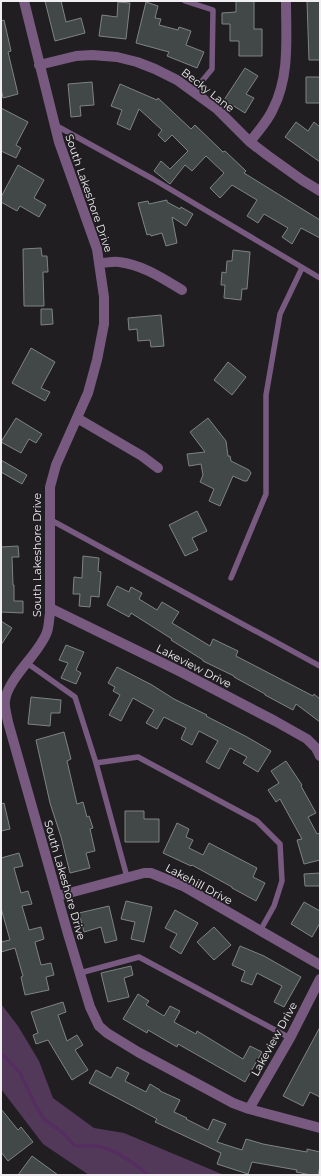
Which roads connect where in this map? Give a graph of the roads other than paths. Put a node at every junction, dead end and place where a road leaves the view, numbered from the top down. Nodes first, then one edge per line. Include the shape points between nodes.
1 (24, 1) edge
2 (185, 1) edge
3 (286, 1) edge
4 (39, 65) junction
5 (193, 92) junction
6 (54, 125) junction
7 (250, 142) junction
8 (320, 191) edge
9 (100, 263) junction
10 (302, 268) junction
11 (320, 278) edge
12 (182, 290) dead end
13 (77, 418) junction
14 (158, 468) dead end
15 (49, 518) junction
16 (231, 578) dead end
17 (50, 608) junction
18 (27, 663) junction
19 (320, 666) edge
20 (320, 756) edge
21 (96, 763) junction
22 (127, 877) junction
23 (58, 896) junction
24 (260, 931) junction
25 (320, 965) edge
26 (80, 974) junction
27 (320, 979) edge
28 (290, 1038) junction
29 (249, 1109) junction
30 (320, 1128) edge

1 - 4 street, South Lakeshore Drive
2 - 5 lane via 213,10 212,69
3 - 7 street via 286,59 282,86 273,110
4 - 5 street, Becky Lane via 76,56 117,57 155,69
4 - 6 street, South Lakeshore Drive
5 - 7 street, Becky Lane via 217,109
6 - 9 street, South Lakeshore Drive
6 - 10 lane via 153,179
7 - 8 street, Becky Lane
9 - 12 street via 117,262 145,269
9 - 13 street, South Lakeshore Drive via 104,324 88,393
10 - 11 lane
10 - 16 lane via 280,314 266,395 266,494
13 - 14 street
13 - 15 street, South Lakeshore Drive via 56,465 50,487
15 - 17 street, South Lakeshore Drive
15 - 19 lane
17 - 18 street, South Lakeshore Drive via 48,631
17 - 20 street, Lakeview Drive via 275,721 307,739
18 - 21 lane via 75,697
18 - 23 street, South Lakeshore Drive via 12,683 4,701
21 - 22 lane
21 - 24 lane via 138,756 257,821 280,844 282,881 274,906
22 - 23 street, Lakehill Drive
22 - 24 street, Lakehill Drive via 151,873 183,886
23 - 26 street, South Lakeshore Drive
24 - 25 street, Lakehill Drive
26 - 28 lane via 139,957
26 - 29 street, South Lakeshore Drive via 90,1007 99,1026 107,1033 233,1103
27 - 28 street, Lakeview Drive
28 - 29 street, Lakeview Drive
29 - 30 street, South Lakeshore Drive

